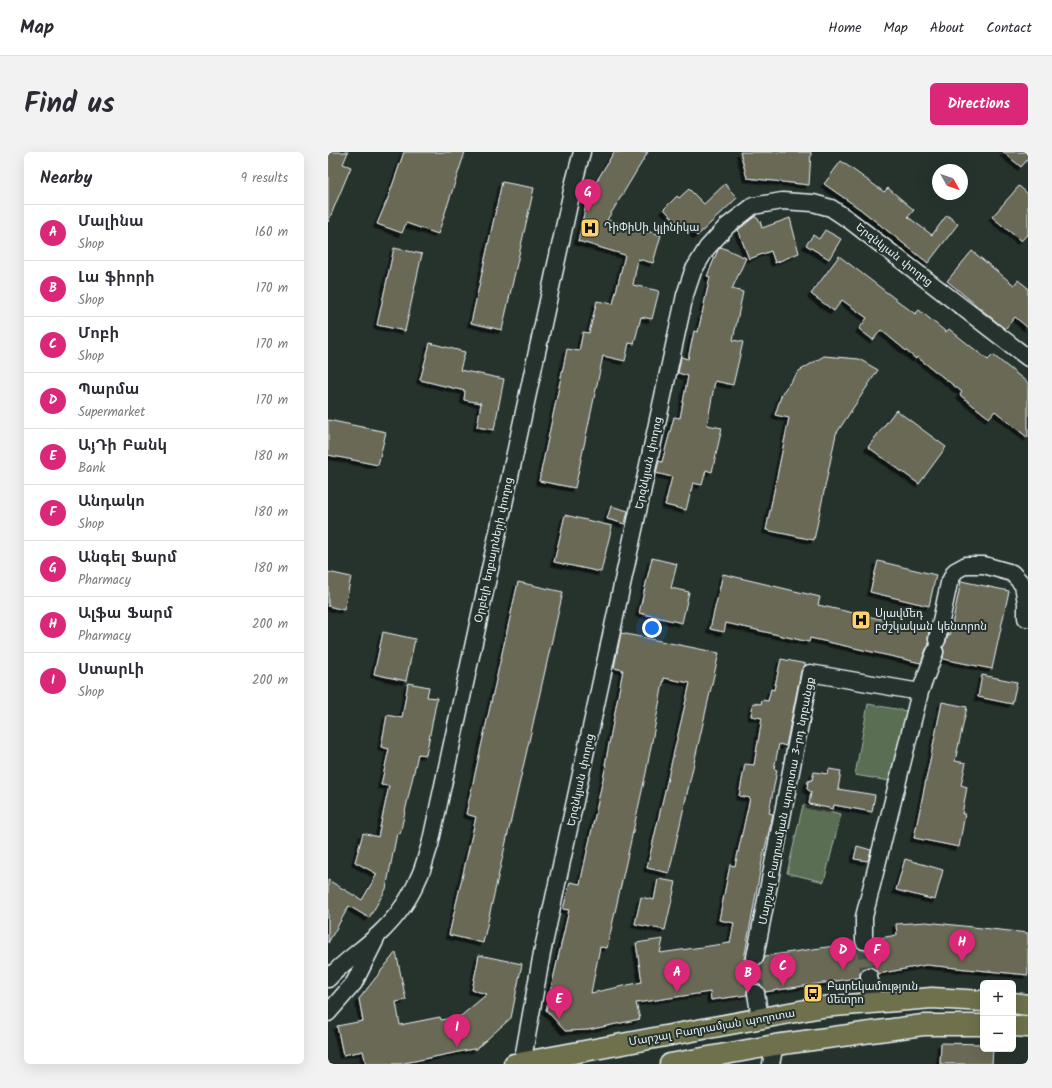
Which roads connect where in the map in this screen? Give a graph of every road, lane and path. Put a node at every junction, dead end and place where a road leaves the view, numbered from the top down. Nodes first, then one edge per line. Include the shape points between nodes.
1 (582, 152) edge
2 (1028, 358) edge
3 (1028, 618) edge
4 (920, 692) junction
5 (378, 935) junction
6 (864, 941) tunnel mouth
7 (756, 957) tunnel mouth
8 (869, 976) tunnel mouth
9 (328, 979) edge
10 (756, 993) tunnel mouth
11 (980, 1001) edge
12 (874, 1002) junction
13 (1016, 1003) edge
14 (1028, 1005) edge
15 (328, 1013) edge
16 (760, 1019) junction
17 (980, 1025) edge
18 (1016, 1026) edge
19 (1028, 1027) edge
20 (775, 1045) junction
21 (519, 1064) edge
22 (670, 1064) edge
23 (771, 1064) edge

1 - 5 street, Օրբելի եղբայրների փողոց via 572,186 430,845 419,877 404,905
2 - 21 street, Երզնկյան փողոց via 831,208 814,203 782,201 753,206 727,226 707,248 693,271 685,295
3 - 4 street via 1023,584 1012,573 984,565 966,565 955,571 949,583 936,646
4 - 6 street via 864,917
4 - 7 street, Մարշալ Բաղրամյան պողոտա 3-րդ նրբանցք via 810,673
5 - 9 street, Օրբելի եղբայրների փողոց
5 - 15 street, Օրբելի եղբայրների փողոց via 354,983
8 - 12 street
10 - 16 street
11 - 12 main road, Մարշալ Բաղրամյան պողոտա via 932,998
12 - 16 main road, Մարշալ Բաղրամյան պողոտա via 822,1007
13 - 14 main road
16 - 21 main road, Մարշալ Բաղրամյան պողոտա
17 - 20 main road via 923,1025
18 - 19 main road
20 - 22 main road
20 - 23 street

